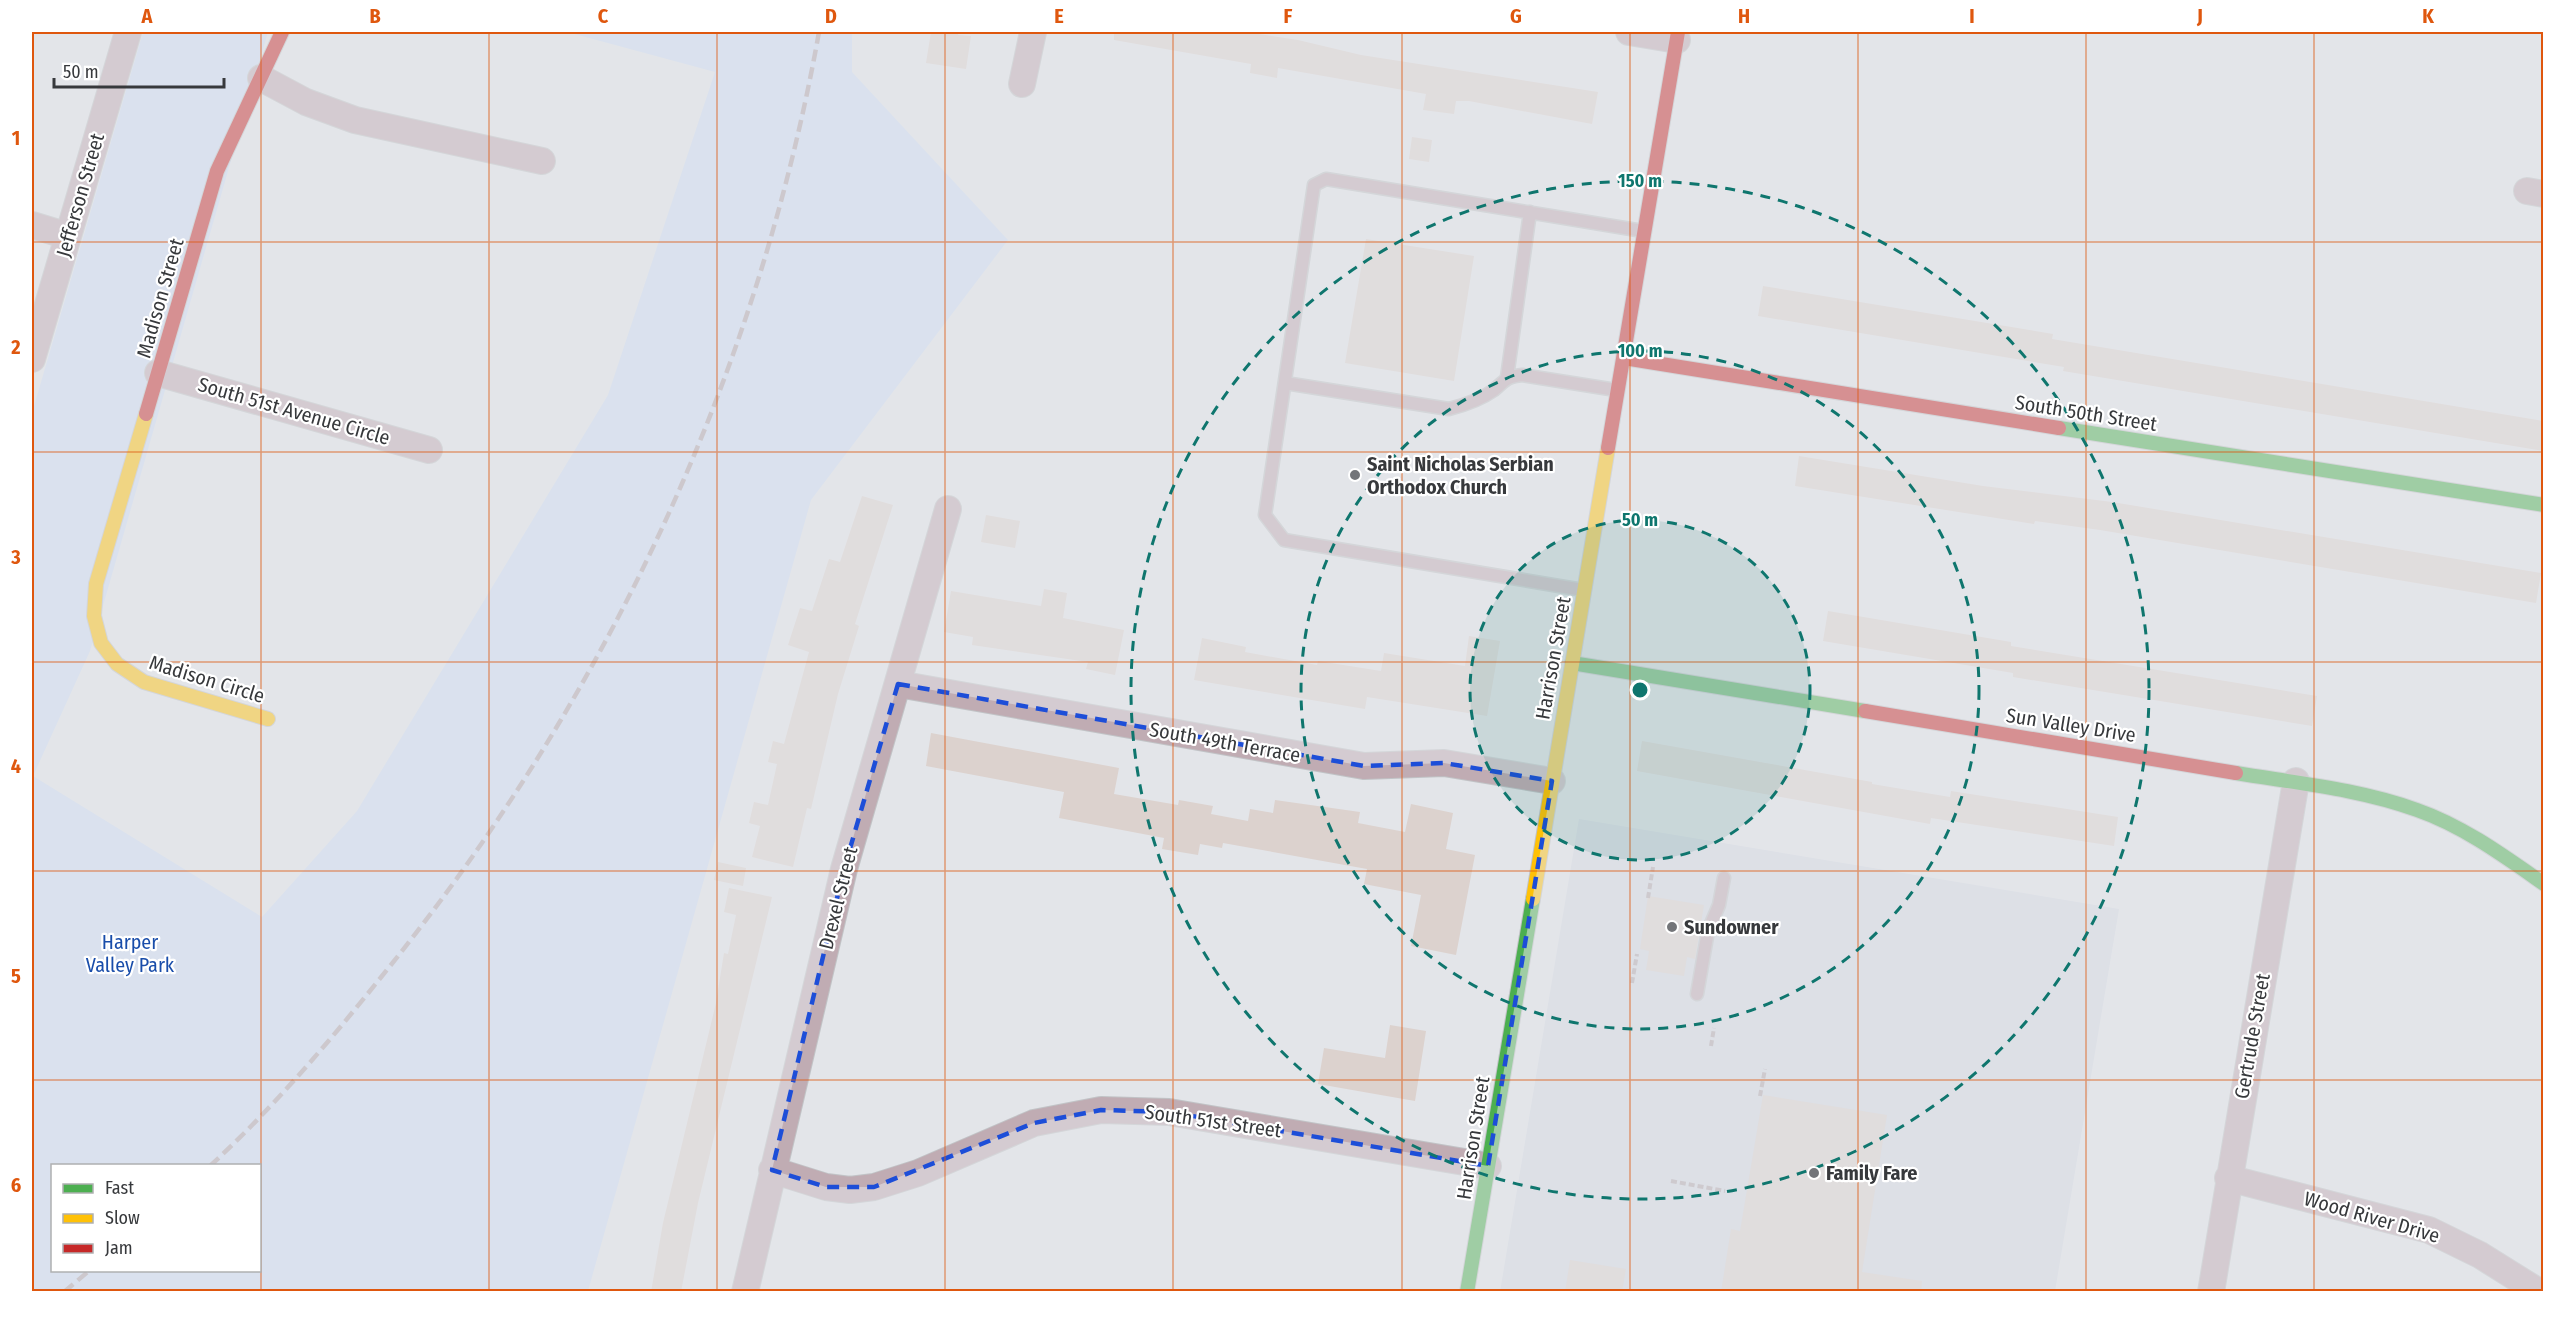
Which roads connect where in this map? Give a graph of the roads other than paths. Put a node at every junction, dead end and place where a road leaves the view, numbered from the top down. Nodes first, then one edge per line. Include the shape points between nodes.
1 (128, 32) edge
2 (282, 32) edge
3 (1033, 32) edge
4 (1629, 32) edge
5 (1678, 36) edge
6 (261, 78) junction
7 (1022, 84) dead end
8 (542, 162) dead end
9 (1530, 212) junction
10 (32, 225) edge
11 (1645, 232) junction
12 (68, 236) junction
13 (1624, 358) junction
14 (32, 359) edge
15 (158, 373) junction
16 (1507, 377) junction
17 (1285, 383) junction
18 (1618, 390) junction
19 (429, 450) dead end
20 (2544, 506) edge
21 (948, 509) dead end
22 (96, 584) joint
23 (1584, 590) junction
24 (1572, 663) junction
25 (898, 684) junction
26 (268, 719) dead end
27 (1552, 781) junction
28 (2296, 781) junction
29 (1724, 878) dead end
30 (2544, 884) edge
31 (1696, 994) dead end
32 (1488, 1166) junction
33 (772, 1170) junction
34 (2228, 1178) junction
35 (745, 1292) edge
36 (1467, 1292) edge
37 (2211, 1292) edge
38 (2539, 1292) edge

1 - 12 street, Jefferson Street
2 - 6 street, Madison Street
3 - 7 street
4 - 5 street
5 - 11 street, Harrison Street
6 - 8 street via 306,102 355,120
6 - 15 street, Madison Street via 217,171
9 - 11 lane
9 - 16 lane
9 - 17 lane via 1326,179 1314,185
10 - 12 street
11 - 13 street, Harrison Street
12 - 14 street, Jefferson Street
13 - 18 street, Harrison Street
13 - 20 street, South 50th Street
15 - 19 street, South 51st Avenue Circle
15 - 22 street, Madison Street
16 - 17 lane via 1470,404 1449,409
16 - 18 lane via 1522,375
17 - 23 lane via 1265,515 1284,540
18 - 23 street, Harrison Street
21 - 25 street, Drexel Street
22 - 26 street, Madison Circle via 94,624 104,650 126,673 144,682
23 - 24 street, Harrison Street
24 - 27 street, Harrison Street
24 - 28 street, Sun Valley Drive
25 - 27 street, South 49th Terrace via 1364,766 1444,763
25 - 33 street, Drexel Street via 844,869
27 - 32 street, Harrison Street
28 - 30 street, Sun Valley Drive via 2418,810 2482,841
28 - 34 street, Gertrude Street
29 - 31 lane via 1719,905 1708,931
32 - 33 street, South 51st Street via 1169,1112 1101,1110 1034,1123 918,1173 874,1187 826,1187
32 - 36 street, Harrison Street
33 - 35 street, Drexel Street
34 - 37 street, Gertrude Street
34 - 38 street, Wood River Drive via 2429,1230

